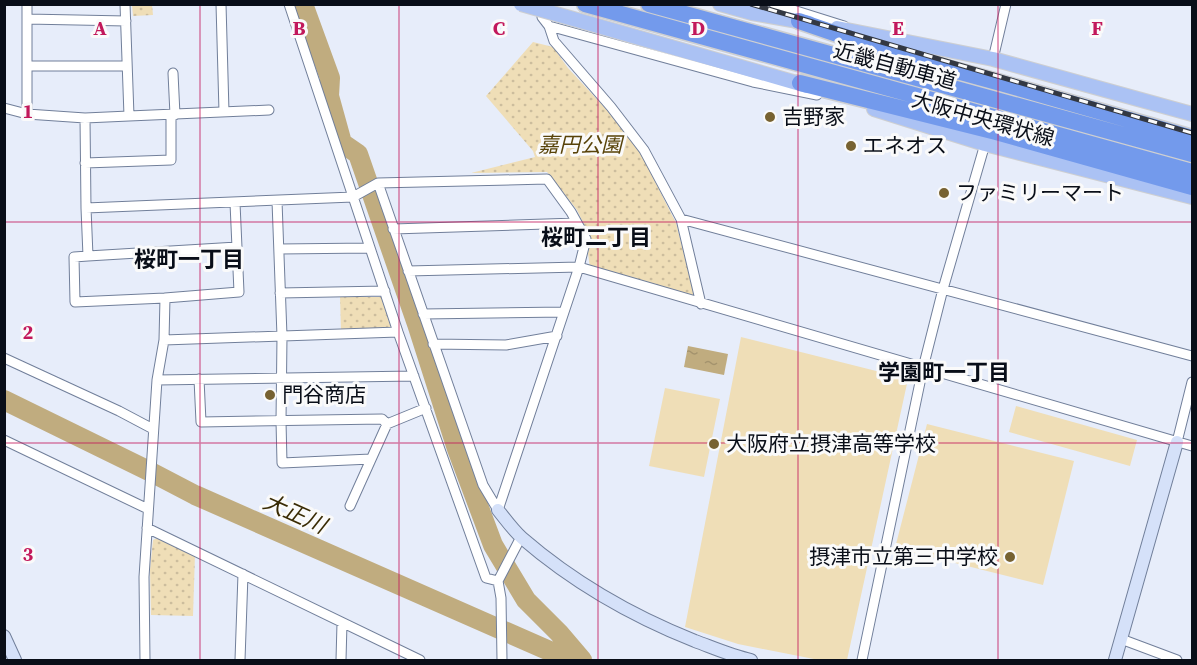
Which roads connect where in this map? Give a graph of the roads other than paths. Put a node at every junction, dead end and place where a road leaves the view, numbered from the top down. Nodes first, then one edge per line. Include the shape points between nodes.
1 (27, 4) edge
2 (125, 4) edge
3 (221, 4) edge
4 (290, 4) edge
5 (522, 4) edge
6 (545, 4) edge
7 (585, 4) edge
8 (649, 4) edge
9 (720, 4) edge
10 (774, 4) edge
11 (1006, 4) edge
12 (27, 19) junction
13 (126, 21) junction
14 (800, 21) junction
15 (549, 26) junction
16 (873, 34) junction
17 (993, 59) junction
18 (27, 66) junction
19 (128, 66) junction
20 (173, 73) dead end
21 (800, 83) junction
22 (860, 104) junction
23 (4, 108) edge
24 (269, 110) dead end
25 (224, 112) junction
26 (27, 114) junction
27 (1192, 114) edge
28 (173, 115) junction
29 (129, 116) junction
30 (85, 118) junction
31 (990, 138) junction
32 (1192, 138) edge
33 (1192, 154) edge
34 (85, 163) junction
35 (1192, 172) edge
36 (378, 183) junction
37 (1192, 187) edge
38 (353, 197) junction
39 (1192, 197) edge
40 (277, 201) junction
41 (235, 202) junction
42 (86, 208) junction
43 (681, 219) junction
44 (576, 223) junction
45 (393, 229) junction
46 (237, 247) junction
47 (370, 248) junction
48 (279, 249) junction
49 (88, 256) junction
50 (579, 267) junction
51 (408, 271) junction
52 (943, 289) junction
53 (385, 291) junction
54 (280, 293) junction
55 (165, 298) junction
56 (702, 304) junction
57 (564, 312) junction
58 (423, 314) junction
59 (398, 332) junction
60 (282, 336) junction
61 (556, 336) junction
62 (164, 340) junction
63 (434, 344) junction
64 (1192, 357) edge
65 (4, 358) edge
66 (923, 368) junction
67 (414, 376) junction
68 (282, 377) junction
69 (199, 379) junction
70 (157, 380) junction
71 (1192, 382) edge
72 (426, 408) junction
73 (281, 421) junction
74 (387, 424) junction
75 (153, 432) junction
76 (4, 440) edge
77 (1177, 442) junction
78 (1192, 446) edge
79 (370, 459) junction
80 (350, 506) dead end
81 (148, 508) junction
82 (498, 510) junction
83 (147, 528) junction
84 (518, 542) junction
85 (243, 574) junction
86 (498, 581) junction
87 (342, 623) junction
88 (4, 636) edge
89 (1121, 639) junction
90 (15, 660) edge
91 (146, 660) edge
92 (240, 660) edge
93 (341, 660) edge
94 (417, 660) edge
95 (502, 660) edge
96 (751, 660) edge
97 (862, 660) edge
98 (1115, 660) edge
99 (1177, 660) edge

1 - 12 street
2 - 13 street
3 - 25 street
4 - 38 street
5 - 21 main road, 大阪中央環状線, bridge
6 - 15 street via 542,17
7 - 35 highway, 近畿自動車道
8 - 33 highway, 近畿自動車道
9 - 14 main road via 752,14
10 - 16 street
11 - 17 street
12 - 13 street
12 - 18 street
13 - 19 street
14 - 16 main road
14 - 32 highway via 896,54
15 - 22 street via 753,82
15 - 43 street via 554,41 644,150
16 - 17 main road
17 - 27 main road
18 - 19 street
18 - 26 street
19 - 29 street
20 - 28 street
21 - 22 main road, 大阪中央環状線
21 - 31 highway
22 - 31 main road, 大阪中央環状線
23 - 26 street
24 - 25 street
25 - 28 street
26 - 30 street
28 - 29 street
28 - 34 street via 171,160
29 - 30 street
30 - 34 street
31 - 37 highway
31 - 39 main road, 大阪中央環状線
31 - 52 street
34 - 42 street
36 - 38 street
36 - 44 street via 547,180
36 - 45 street
38 - 40 street
38 - 47 street
40 - 41 street
40 - 48 street
41 - 42 street
41 - 46 street
42 - 49 street
43 - 52 street
43 - 56 street
44 - 45 street
44 - 50 street via 586,239
45 - 51 street
46 - 49 street
46 - 55 street via 239,292
47 - 48 street
47 - 53 street
48 - 54 street
49 - 55 street via 74,257 75,302
50 - 51 street
50 - 56 street
50 - 57 street
51 - 58 street
52 - 64 street
52 - 66 street
53 - 54 street
53 - 59 street
54 - 60 street
55 - 62 street
56 - 66 street
57 - 58 street
57 - 61 street
58 - 63 street
59 - 60 street
59 - 67 street
60 - 62 street
60 - 68 street
61 - 63 street via 506,345
61 - 82 street
62 - 70 street
63 - 82 street via 483,485
65 - 75 street via 119,411
66 - 77 street
66 - 97 street
67 - 68 street
67 - 72 street
68 - 69 street
68 - 73 street
69 - 70 street
69 - 73 street via 201,422
70 - 75 street
71 - 77 street
72 - 74 street
72 - 86 street via 486,578
73 - 74 street via 381,419
73 - 79 street via 282,462
74 - 79 street
75 - 81 street
76 - 81 street
77 - 78 street
77 - 89 street
79 - 80 street
81 - 83 street
82 - 84 street
83 - 85 street
83 - 91 street
84 - 86 street
84 - 96 street via 630,613
85 - 87 street
85 - 92 street
86 - 95 street
87 - 93 street
87 - 94 street
88 - 90 street
89 - 98 street
89 - 99 street

